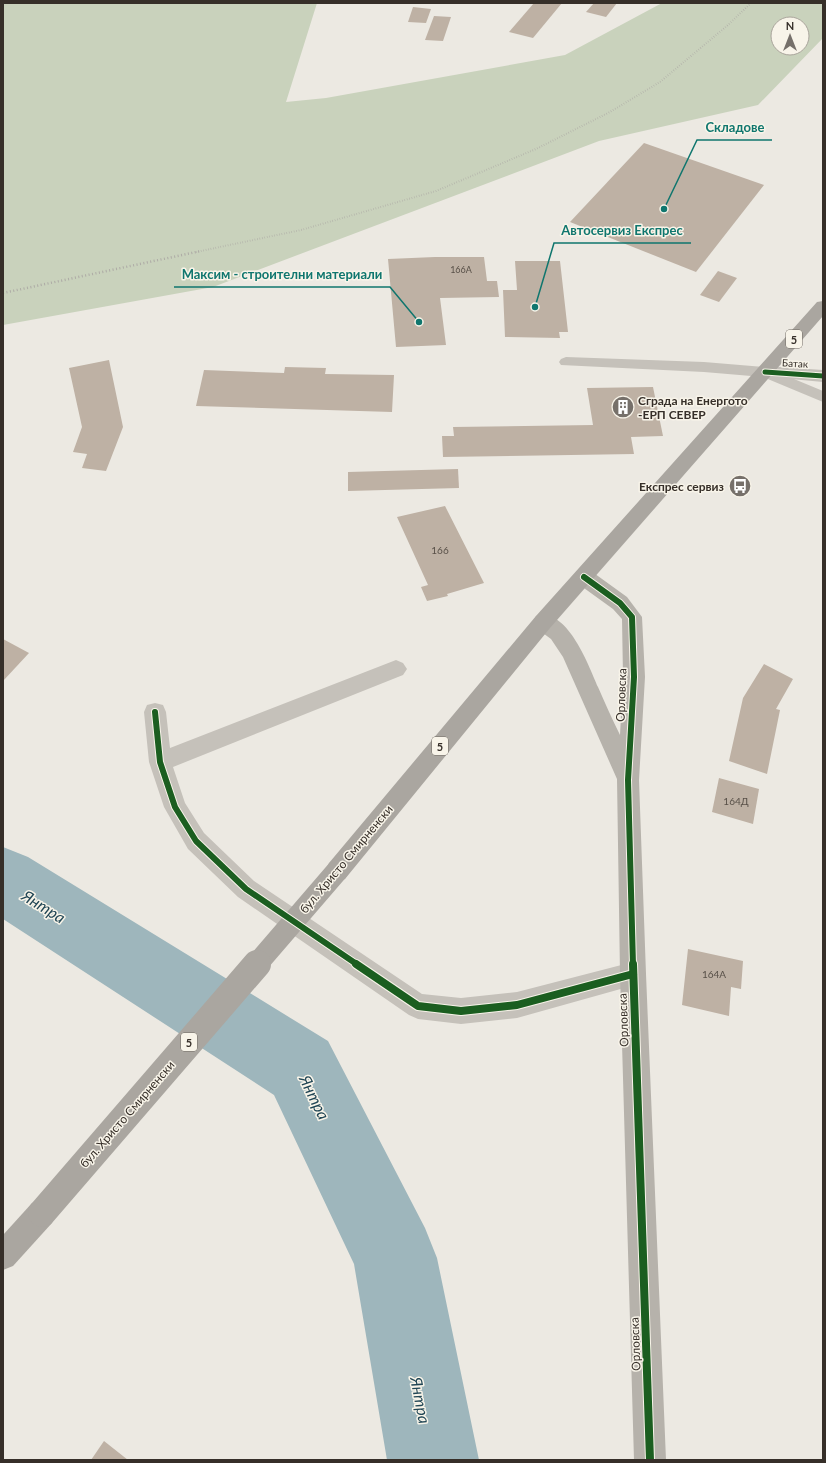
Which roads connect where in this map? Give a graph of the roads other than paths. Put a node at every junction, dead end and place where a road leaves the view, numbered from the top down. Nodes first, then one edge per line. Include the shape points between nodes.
1 (823, 306) edge
2 (566, 362) dead end
3 (765, 372) junction
4 (823, 376) edge
5 (823, 397) edge
6 (584, 577) junction
7 (543, 622) junction
8 (396, 669) dead end
9 (155, 712) dead end
10 (160, 762) junction
11 (628, 780) junction
12 (632, 974) junction
13 (3, 1256) edge
14 (650, 1460) edge

1 - 3 main road, 5
2 - 3 lane via 696,366
3 - 4 street, Батак
3 - 5 lane
3 - 6 main road, 5
6 - 7 main road, 5
6 - 11 street, Орловска via 620,603 632,618 634,677
7 - 11 street, Орловска via 558,633 572,652
7 - 13 main road, бул. Христо Смирненски / 5, bridge via 337,870
8 - 10 street
9 - 10 street
10 - 12 street via 175,807 196,841 246,889 418,1006 461,1011 517,1004
11 - 12 street, Орловска
12 - 14 street, Орловска

